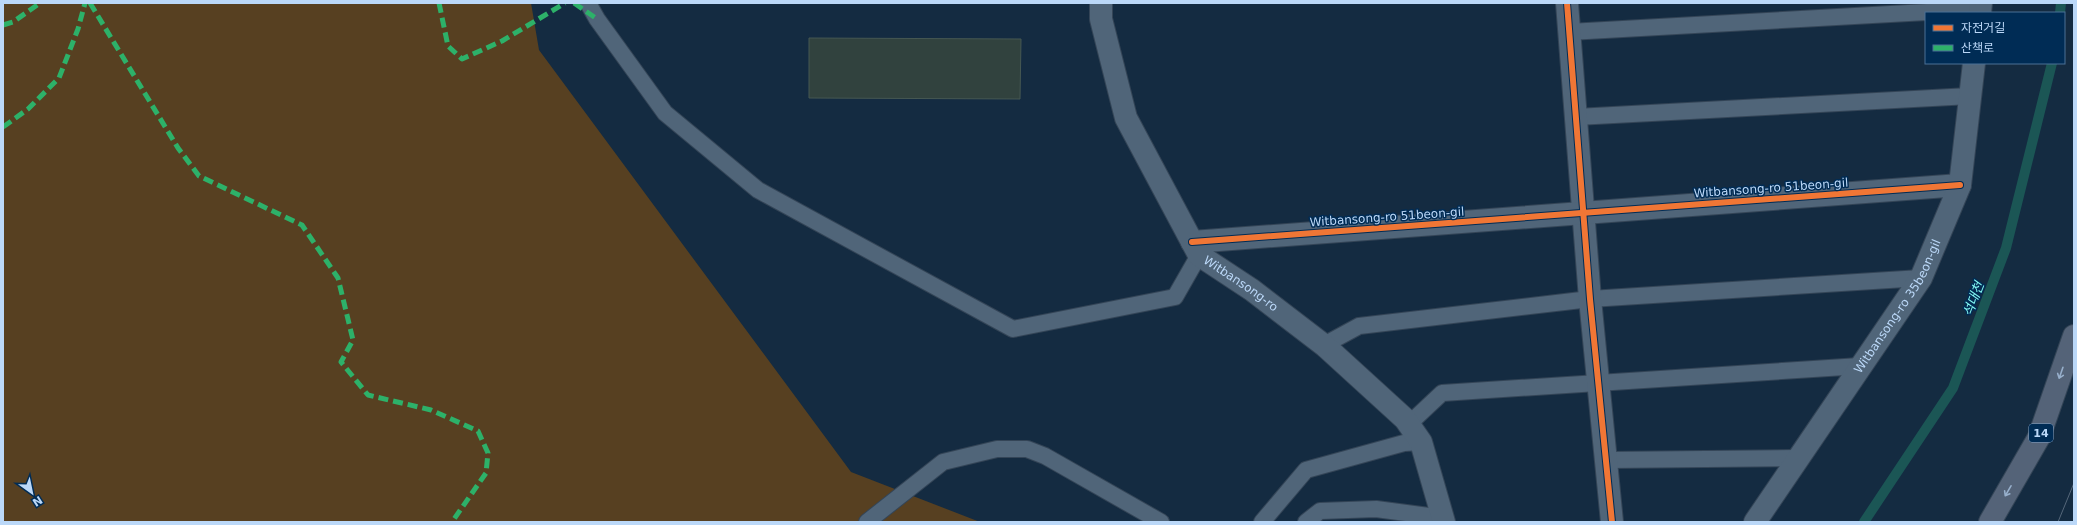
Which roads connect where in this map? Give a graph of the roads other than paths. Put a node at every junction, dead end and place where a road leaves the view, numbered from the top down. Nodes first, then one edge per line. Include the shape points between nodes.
1 (588, 3) edge
2 (1101, 3) edge
3 (1567, 3) edge
4 (1981, 8) edge
5 (1569, 32) junction
6 (1974, 64) edge
7 (1970, 96) junction
8 (1576, 117) junction
9 (1960, 185) junction
10 (1584, 214) junction
11 (1195, 248) junction
12 (1921, 278) junction
13 (1590, 299) junction
14 (2074, 336) edge
15 (1324, 345) junction
16 (1860, 366) junction
17 (1598, 384) junction
18 (1415, 433) junction
19 (1798, 458) junction
20 (1606, 460) junction
21 (1444, 520) edge
22 (867, 522) edge
23 (1161, 522) edge
24 (1262, 522) edge
25 (1306, 522) edge
26 (1612, 522) edge
27 (1755, 522) edge
28 (1990, 522) edge

1 - 11 lane via 665,113 758,190 1013,328 1175,297
2 - 11 street, Witbansong-ro via 1101,19 1126,118
3 - 5 street
4 - 5 lane
5 - 8 street
6 - 7 street, Witbansong-ro 35beon-gil
7 - 8 lane
7 - 9 street, Witbansong-ro 35beon-gil
8 - 10 street
9 - 10 street, Witbansong-ro 51beon-gil
9 - 12 street, Witbansong-ro 35beon-gil
10 - 11 street, Witbansong-ro 51beon-gil
10 - 13 street
11 - 15 street, Witbansong-ro
12 - 13 lane
12 - 16 street, Witbansong-ro 35beon-gil
13 - 15 lane via 1359,326
13 - 17 street
14 -> 28 main road, 14 via 2039,437
15 - 18 street, Witbansong-ro
16 - 17 lane
16 - 19 street, Witbansong-ro 35beon-gil
17 - 18 lane via 1442,393
17 - 20 street
18 - 21 street
18 - 24 lane via 1404,443 1306,470
19 - 20 lane
19 - 27 street, Witbansong-ro 35beon-gil
20 - 26 street
21 - 25 lane via 1376,509 1320,511
22 - 23 lane via 943,462 997,449 1027,450 1044,456

